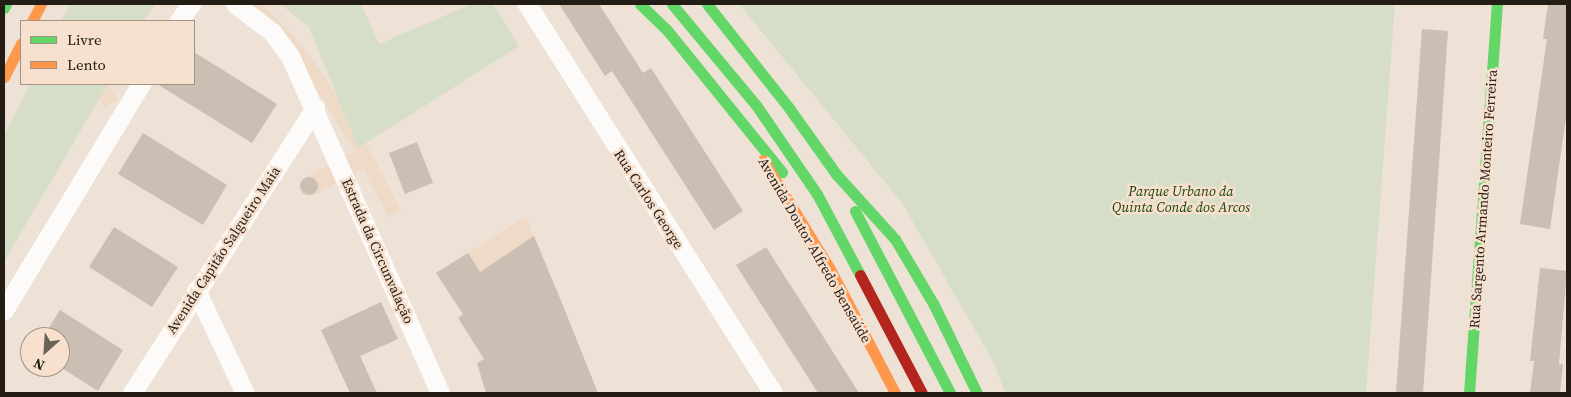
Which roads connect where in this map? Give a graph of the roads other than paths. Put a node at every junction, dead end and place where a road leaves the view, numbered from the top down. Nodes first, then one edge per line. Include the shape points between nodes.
1 (6, 4) edge
2 (41, 4) edge
3 (191, 4) edge
4 (235, 4) edge
5 (527, 4) edge
6 (640, 4) edge
7 (672, 4) edge
8 (707, 4) edge
9 (1497, 4) edge
10 (4, 8) edge
11 (33, 20) edge
12 (179, 20) edge
13 (20, 45) edge
14 (4, 77) edge
15 (140, 85) edge
16 (315, 108) junction
17 (732, 110) junction
18 (836, 174) junction
19 (794, 187) dead end
20 (813, 210) dead end
21 (850, 257) junction
22 (196, 290) junction
23 (4, 310) edge
24 (132, 393) edge
25 (246, 393) edge
26 (440, 393) edge
27 (773, 393) edge
28 (895, 393) edge
29 (922, 393) edge
30 (950, 393) edge
31 (978, 393) edge
32 (1469, 393) edge

1 - 10 main road
2 - 11 main road
3 - 12 street
4 - 16 street, Estrada da Circunvalação via 281,42
5 - 27 street, Rua Carlos George
6 - 17 main road, Avenida Doutor Alfredo Bensaúde via 667,30
7 - 21 main road, Avenida Doutor Alfredo Bensaúde via 756,105 817,194
8 - 18 main road
9 - 32 main road, Rua Sargento Armando Monteiro Ferreira
13 - 14 main road
15 - 23 street
16 - 22 street, Avenida Capitão Salgueiro Maia
16 - 26 street, Estrada da Circunvalação
17 - 19 main road, Avenida Doutor Alfredo Bensaúde
17 - 28 main road, Avenida Doutor Alfredo Bensaúde via 830,269
18 - 30 main road
18 - 31 main road via 895,239 934,305
20 - 21 main road, Avenida Doutor Alfredo Bensaúde
21 - 29 main road, Avenida Doutor Alfredo Bensaúde
22 - 24 street, Avenida Capitão Salgueiro Maia
22 - 25 street

